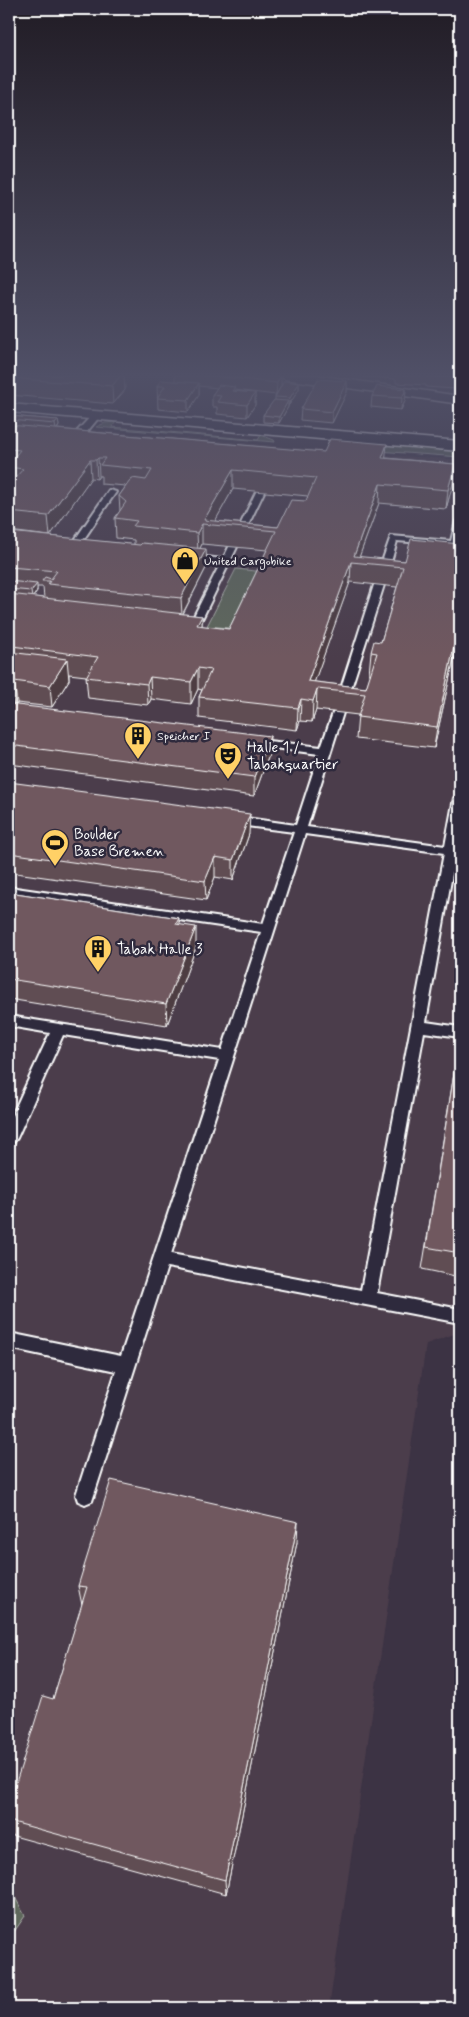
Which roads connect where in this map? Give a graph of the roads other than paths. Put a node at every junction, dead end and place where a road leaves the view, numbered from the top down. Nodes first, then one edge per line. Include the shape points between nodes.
1 (112, 492) dead end
2 (260, 492) edge
3 (460, 521) edge
4 (457, 544) edge
5 (74, 547) edge
6 (183, 558) edge
7 (226, 562) junction
8 (175, 620) edge
9 (237, 740) edge
10 (325, 751) junction
11 (460, 798) edge
12 (459, 813) edge
13 (222, 819) edge
14 (300, 830) junction
15 (451, 850) junction
16 (9, 891) edge
17 (268, 929) junction
18 (9, 1021) edge
19 (418, 1026) junction
20 (59, 1029) junction
21 (460, 1032) edge
22 (226, 1056) junction
23 (9, 1138) edge
24 (161, 1259) junction
25 (368, 1298) junction
26 (460, 1316) edge
27 (9, 1340) edge
28 (127, 1365) junction
29 (85, 1495) dead end

1 - 5 lane
2 - 7 lane
3 - 4 lane
4 - 10 lane via 394,538
6 - 7 lane
7 - 8 lane via 195,623
9 - 10 lane
10 - 14 lane
11 - 12 lane
12 - 15 lane
13 - 14 lane
14 - 15 lane
14 - 17 lane
15 - 19 lane
16 - 17 lane
17 - 22 lane
18 - 20 lane
19 - 21 lane
19 - 25 lane
20 - 22 lane
20 - 23 lane
22 - 24 lane
24 - 25 lane
24 - 28 lane
25 - 26 lane
27 - 28 lane
28 - 29 lane

